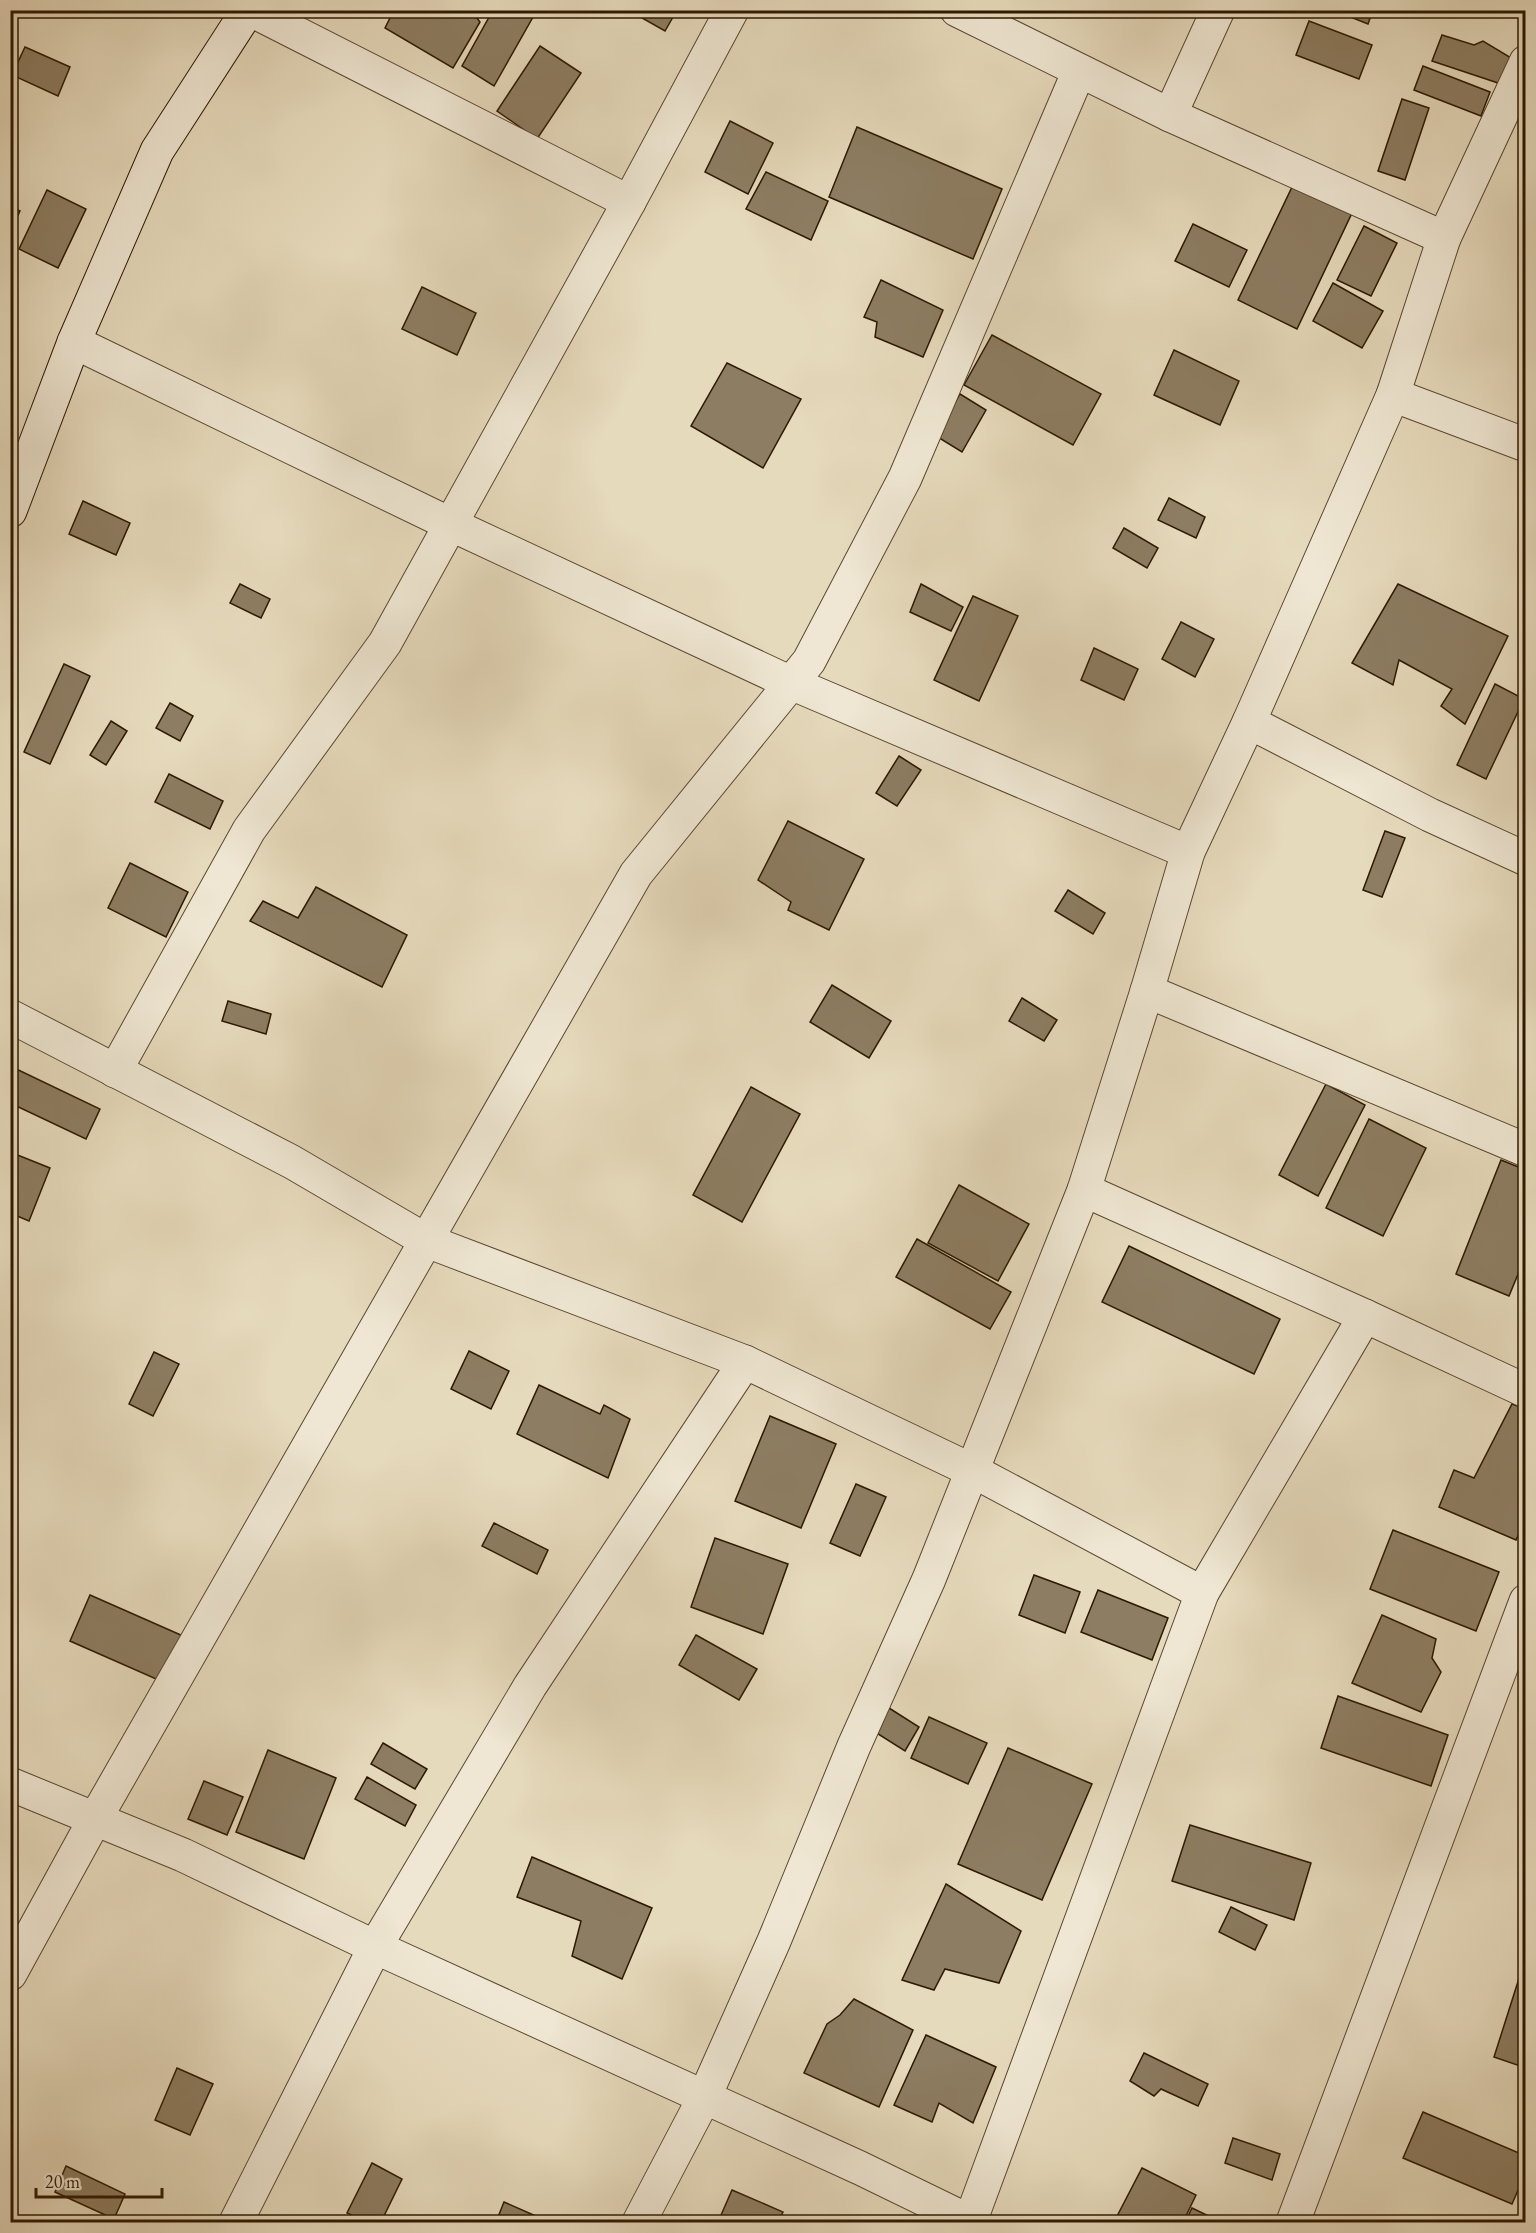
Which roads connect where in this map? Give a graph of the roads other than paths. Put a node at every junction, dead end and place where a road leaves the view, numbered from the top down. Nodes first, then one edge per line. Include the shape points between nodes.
1 (250, 10) edge
2 (732, 10) edge
3 (957, 10) edge
4 (1218, 10) edge
5 (1526, 62) edge
6 (1079, 71) junction
7 (1170, 115) junction
8 (629, 202) junction
9 (1444, 238) junction
10 (74, 342) junction
11 (1393, 395) junction
12 (1526, 445) edge
13 (10, 511) edge
14 (450, 524) junction
15 (791, 683) junction
16 (1249, 722) junction
17 (1188, 852) junction
18 (1526, 860) edge
19 (1147, 991) junction
20 (10, 1016) edge
21 (115, 1071) junction
22 (1526, 1150) edge
23 (1084, 1190) junction
24 (427, 1241) junction
25 (1365, 1316) junction
26 (745, 1362) junction
27 (1526, 1391) edge
28 (973, 1472) junction
29 (1202, 1593) junction
30 (1526, 1601) edge
31 (10, 1784) edge
32 (95, 1819) junction
33 (375, 1947) junction
34 (10, 1974) edge
35 (704, 2098) junction
36 (970, 2222) edge
37 (236, 2223) edge
38 (639, 2223) edge
39 (1293, 2223) edge

1 - 8 street
1 - 10 street via 157,151
2 - 8 street
3 - 6 street
4 - 7 street
5 - 9 street
6 - 7 street
6 - 15 street via 905,478 809,661
7 - 9 street
8 - 14 street
9 - 11 street
10 - 13 street
10 - 14 street
11 - 12 street
11 - 16 street
14 - 15 street
14 - 21 street via 385,643 249,830
15 - 17 street
15 - 24 street via 636,874
16 - 17 street
16 - 18 street
17 - 19 street
19 - 22 street
19 - 23 street
20 - 21 street
21 - 24 street via 292,1162
23 - 25 street
23 - 28 street
24 - 26 street
24 - 32 street
25 - 27 street
25 - 29 street
26 - 28 street
26 - 33 street via 530,1686
28 - 29 street
28 - 35 street
29 - 36 street
30 - 39 street
31 - 32 street
32 - 33 street via 183,1855
32 - 34 street
33 - 35 street
33 - 37 street
35 - 36 street
35 - 38 street

